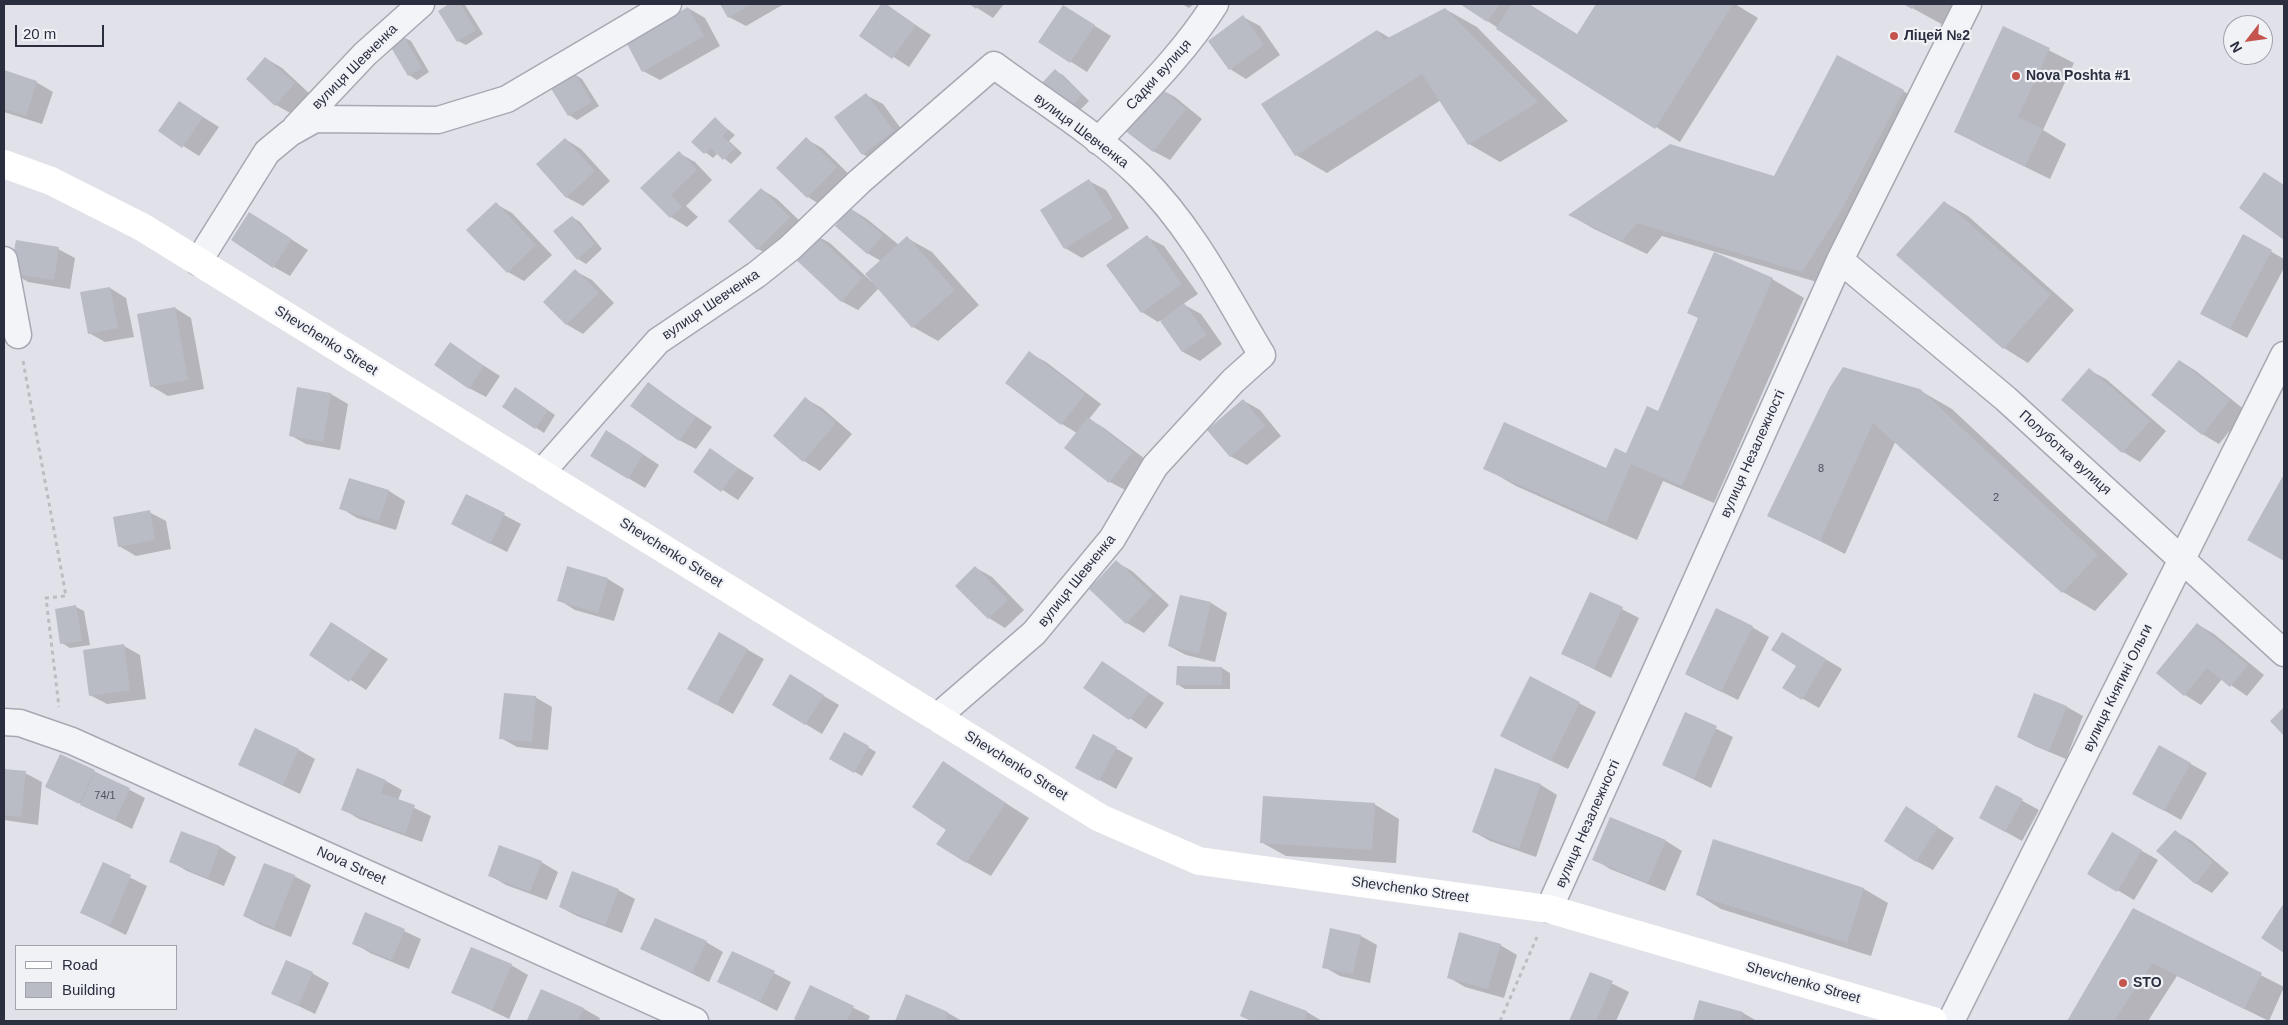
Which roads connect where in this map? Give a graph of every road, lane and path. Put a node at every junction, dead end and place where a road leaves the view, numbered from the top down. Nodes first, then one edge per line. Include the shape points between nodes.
1 (421, 4) edge
2 (668, 4) edge
3 (1215, 4) edge
4 (1968, 4) edge
5 (290, 133) junction
6 (1098, 141) junction
7 (4, 164) edge
8 (4, 260) edge
9 (1840, 260) junction
10 (198, 262) junction
11 (18, 335) joint
12 (2284, 355) edge
13 (541, 473) junction
14 (2182, 560) junction
15 (2284, 653) edge
16 (937, 717) junction
17 (4, 722) edge
18 (62, 737) junction
19 (1549, 910) junction
20 (695, 1021) edge
21 (1500, 1021) edge
22 (1933, 1021) edge
23 (1951, 1021) edge

1 - 5 street, вулиця Шевченка via 365,54
2 - 5 street, вулиця Шевченка via 507,99 438,120 315,119
3 - 6 street, Садки вулиця via 1198,31
4 - 9 street, вулиця Незалежності
5 - 10 street, вулиця Шевченка via 267,152
6 - 13 street, вулиця Шевченка via 994,65 860,181 790,248 658,341
6 - 16 street, вулиця Шевченка via 1140,176 1188,231 1262,355 1233,381 1155,466 1112,539 1034,633
7 - 10 main road, Shevchenko Street via 52,181 142,227
8 - 11 street
9 - 14 street, Полуботка вулиця via 2006,399
9 - 19 street, вулиця Незалежності
10 - 13 main road, Shevchenko Street
11 - 18 path via 66,596 46,598
12 - 14 street, вулиця Княгині Ольги
13 - 16 main road, Shevchenko Street
14 - 15 street, Полуботка вулиця
14 - 23 street, вулиця Княгині Ольги
16 - 19 main road, Shevchenko Street via 1100,818 1199,861
17 - 18 street, Nova Street via 20,723
18 - 20 street, Nova Street
19 - 21 path
19 - 22 main road, Shevchenko Street

